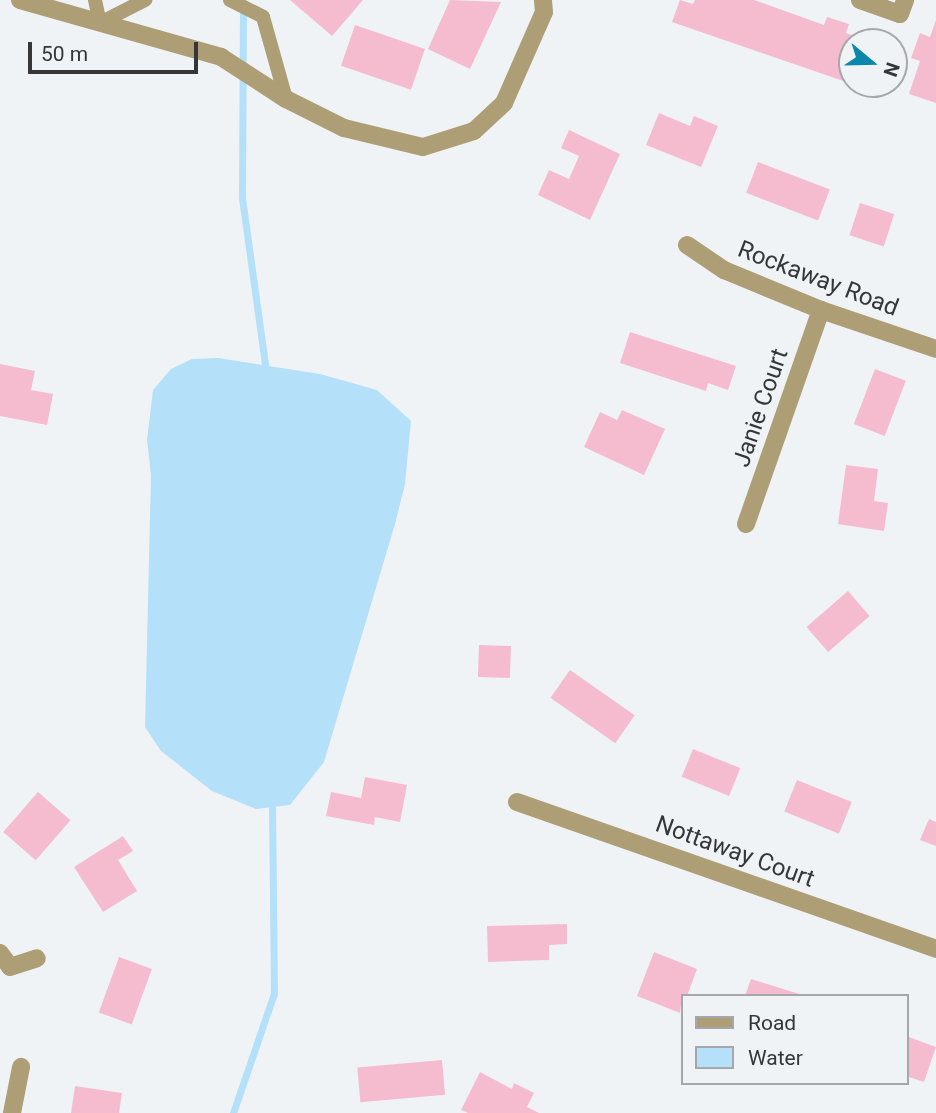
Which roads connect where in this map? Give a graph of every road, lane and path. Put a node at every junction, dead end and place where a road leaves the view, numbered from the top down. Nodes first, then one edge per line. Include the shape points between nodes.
1 (20, 0) edge
2 (95, 0) edge
3 (145, 0) edge
4 (230, 0) edge
5 (542, 0) edge
6 (860, 0) edge
7 (905, 0) edge
8 (100, 23) junction
9 (286, 99) junction
10 (687, 245) dead end
11 (821, 310) junction
12 (936, 349) edge
13 (746, 524) dead end
14 (517, 802) dead end
15 (936, 949) edge
16 (37, 958) dead end
17 (5, 960) edge
18 (21, 1067) dead end
19 (12, 1113) edge

1 - 8 street
2 - 8 lane
3 - 8 lane
4 - 9 lane via 263,17
5 - 9 street via 544,12 504,103 474,131 423,148 344,128
6 - 7 street via 900,14
8 - 9 street via 221,57
10 - 11 street, Rockaway Road via 724,270
11 - 12 street, Rockaway Road
11 - 13 street, Janie Court
14 - 15 street, Nottaway Court
16 - 17 street
18 - 19 street

